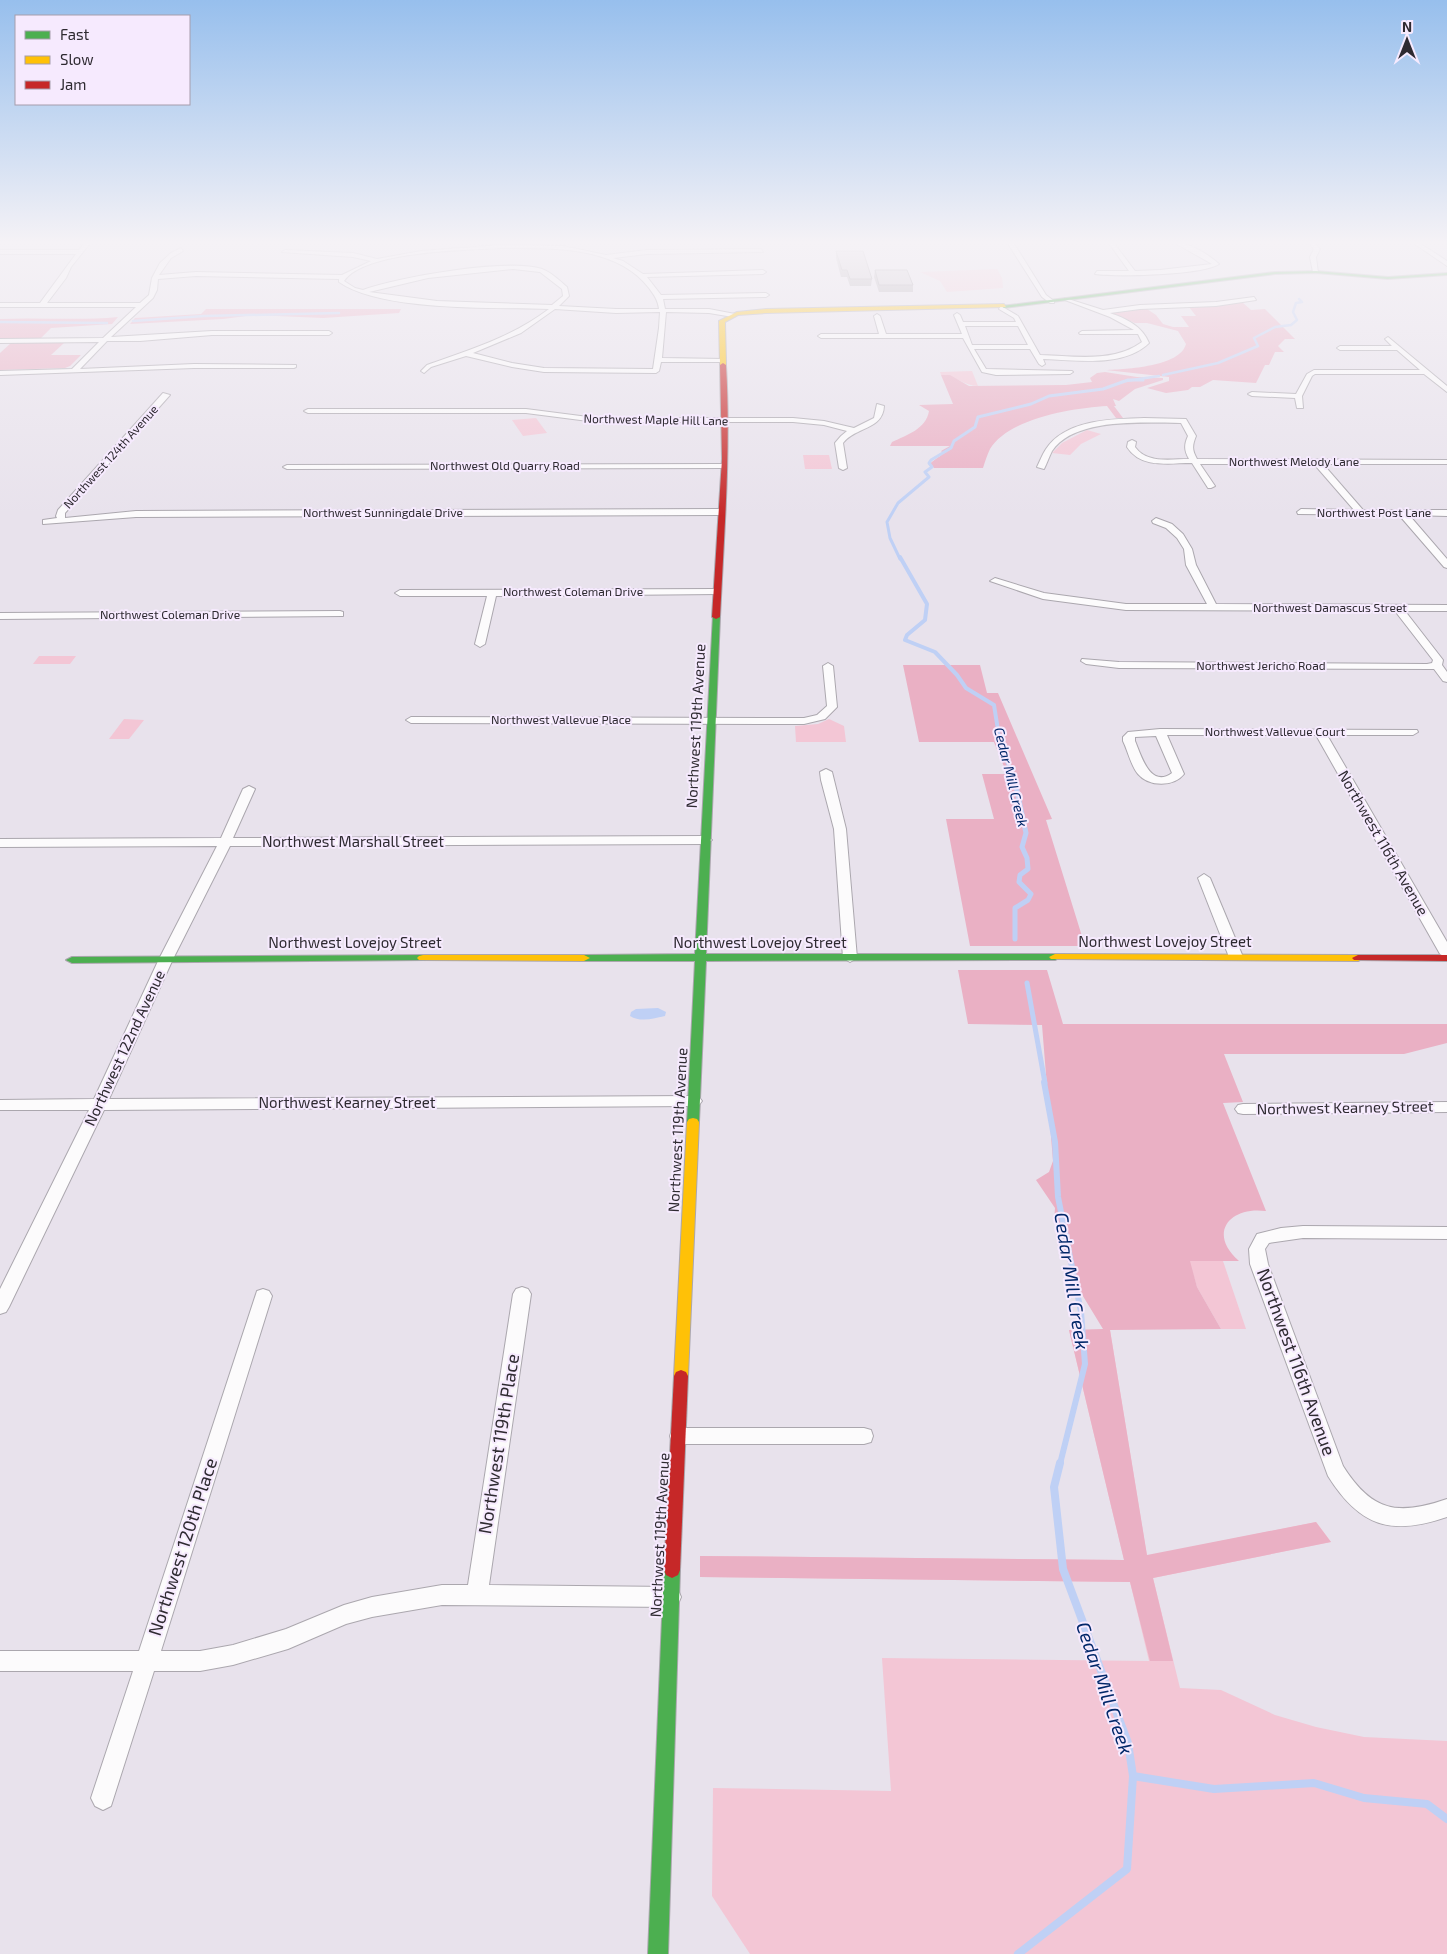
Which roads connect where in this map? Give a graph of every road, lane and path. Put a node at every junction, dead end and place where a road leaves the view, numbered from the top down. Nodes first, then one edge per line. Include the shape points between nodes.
1 (111, 333) edge
2 (308, 333) edge
3 (519, 333) edge
4 (661, 333) edge
5 (721, 333) edge
6 (965, 333) edge
7 (1024, 333) edge
8 (1141, 333) edge
9 (883, 336) joint
10 (966, 336) junction
11 (1388, 338) dead end
12 (105, 340) junction
13 (0, 342) edge
14 (823, 346) dead end
15 (970, 347) junction
16 (1032, 347) junction
17 (1340, 348) dead end
18 (1399, 348) junction
19 (466, 354) junction
20 (1038, 357) junction
21 (658, 360) junction
22 (722, 360) junction
23 (294, 366) dead end
24 (74, 371) junction
25 (424, 371) dead end
26 (1046, 371) junction
27 (1070, 372) dead end
28 (1426, 372) junction
29 (0, 373) edge
30 (1447, 390) edge
31 (1252, 394) dead end
32 (166, 395) dead end
33 (1298, 396) junction
34 (880, 406) dead end
35 (1300, 406) dead end
36 (308, 411) dead end
37 (725, 421) junction
38 (853, 430) junction
39 (1132, 442) dead end
40 (1195, 461) junction
41 (1317, 462) junction
42 (1436, 462) junction
43 (1447, 462) edge
44 (723, 466) junction
45 (287, 467) dead end
46 (1041, 467) dead end
47 (843, 468) dead end
48 (1447, 473) edge
49 (1211, 486) dead end
50 (721, 512) junction
51 (1300, 512) dead end
52 (1360, 512) junction
53 (1402, 513) junction
54 (1447, 513) edge
55 (62, 520) junction
56 (1156, 521) dead end
57 (46, 522) dead end
58 (1447, 564) edge
59 (995, 581) dead end
60 (492, 592) junction
61 (717, 592) junction
62 (400, 593) dead end
63 (1213, 608) junction
64 (1398, 608) junction
65 (1447, 608) edge
66 (340, 614) dead end
67 (0, 616) edge
68 (480, 644) dead end
69 (1086, 662) dead end
70 (1437, 665) junction
71 (828, 666) dead end
72 (1447, 679) edge
73 (411, 720) dead end
74 (711, 720) junction
75 (1160, 732) junction
76 (1320, 732) junction
77 (1413, 732) dead end
78 (826, 772) dead end
79 (249, 790) dead end
80 (706, 840) junction
81 (0, 843) edge
82 (225, 843) junction
83 (1204, 878) dead end
84 (1447, 954) edge
85 (700, 957) junction
86 (1236, 957) junction
87 (850, 958) junction
88 (1447, 958) edge
89 (166, 959) junction
90 (72, 960) dead end
91 (694, 1100) junction
92 (0, 1105) edge
93 (98, 1105) junction
94 (1447, 1107) edge
95 (1243, 1109) dead end
96 (1447, 1233) edge
97 (522, 1294) dead end
98 (263, 1296) dead end
99 (0, 1307) edge
100 (679, 1436) junction
101 (864, 1436) dead end
102 (1447, 1508) edge
103 (477, 1594) junction
104 (671, 1597) junction
105 (0, 1661) edge
106 (147, 1661) junction
107 (103, 1798) dead end
108 (658, 1954) edge

1 - 12 street
2 - 12 street
3 - 19 street
4 - 21 street
5 - 22 street, Northwest 119th Avenue
6 - 10 street
7 - 16 street
8 - 20 street via 1146,343 1124,354 1095,358
9 - 10 street
9 - 14 street via 820,334
10 - 15 street
11 - 18 street
12 - 13 street
12 - 24 street
15 - 16 street
15 - 26 street via 986,372
16 - 20 street
17 - 18 street
18 - 28 street
19 - 21 street via 506,364 555,370 656,371
19 - 25 street via 429,366
20 - 26 street
21 - 22 street
22 - 37 street, Northwest 119th Avenue
23 - 24 street
24 - 29 street
26 - 27 street
28 - 30 street
28 - 33 street via 1318,371 1309,375
31 - 33 street
32 - 55 street, Northwest 124th Avenue via 61,512
33 - 35 street
34 - 38 street via 878,418
36 - 37 street, Northwest Maple Hill Lane via 526,411 596,420
37 - 38 street, Northwest Maple Hill Lane via 800,420
37 - 44 street, Northwest 119th Avenue
38 - 47 street via 839,443
39 - 40 street, Northwest Melody Lane via 1138,461
40 - 41 street, Northwest Melody Lane
40 - 46 street via 1188,450 1192,436 1183,421 1122,421 1089,426 1065,436 1047,451
40 - 49 street
41 - 42 street, Northwest Melody Lane
41 - 52 street
42 - 43 street, Northwest Melody Lane
42 - 48 street
44 - 45 street, Northwest Old Quarry Road
44 - 50 street, Northwest 119th Avenue
50 - 55 street, Northwest Sunningdale Drive via 146,514
50 - 61 street, Northwest 119th Avenue
51 - 52 street, Northwest Post Lane
52 - 53 street, Northwest Post Lane
53 - 54 street, Northwest Post Lane
53 - 58 street
55 - 57 street, Northwest Sunningdale Drive
56 - 63 street via 1169,526 1180,536
59 - 63 street, Northwest Damascus Street via 1043,596 1107,606
60 - 61 street, Northwest Coleman Drive
60 - 62 street, Northwest Coleman Drive
60 - 68 street
61 - 74 street, Northwest 119th Avenue
63 - 64 street, Northwest Damascus Street
64 - 65 street, Northwest Damascus Street
64 - 70 street via 1438,660
66 - 67 street, Northwest Coleman Drive
69 - 70 street, Northwest Jericho Road via 1129,665
70 - 72 street
71 - 74 street, Northwest Vallevue Place via 832,708 821,717 796,722
73 - 74 street, Northwest Vallevue Place
74 - 80 street, Northwest 119th Avenue
75 - 75 street, Northwest Vallevue Court via 1178,774 1173,779 1152,779 1142,772 1129,737 1136,733
75 - 76 street, Northwest Vallevue Court
76 - 77 street, Northwest Vallevue Court
76 - 84 street, Northwest 116th Avenue
78 - 87 street via 828,793 840,829
79 - 82 street, Northwest 122nd Avenue
80 - 82 street, Northwest Marshall Street
80 - 85 street, Northwest 119th Avenue
81 - 82 street, Northwest Marshall Street
82 - 89 street, Northwest 122nd Avenue
83 - 86 street
85 - 87 street, Northwest Lovejoy Street
85 - 89 street, Northwest Lovejoy Street
85 - 91 street, Northwest 119th Avenue
86 - 87 street, Northwest Lovejoy Street
86 - 88 street, Northwest Lovejoy Street
89 - 90 street, Northwest Lovejoy Street
89 - 93 street, Northwest 122nd Avenue
91 - 93 street, Northwest Kearney Street
91 - 100 street, Northwest 119th Avenue
92 - 93 street, Northwest Kearney Street
93 - 99 street, Northwest 122nd Avenue
94 - 95 street, Northwest Kearney Street
96 - 102 street, Northwest 116th Avenue via 1281,1234 1263,1238 1257,1249 1259,1264 1335,1470 1344,1486 1368,1510 1382,1515 1406,1518
97 - 103 street, Northwest 119th Place
98 - 106 street, Northwest 120th Place
100 - 101 street
100 - 104 street, Northwest 119th Avenue
103 - 104 street
103 - 106 street via 442,1595 372,1607 344,1615 288,1640 234,1655 200,1661
104 - 108 street, Northwest 119th Avenue
105 - 106 street
106 - 107 street, Northwest 120th Place

